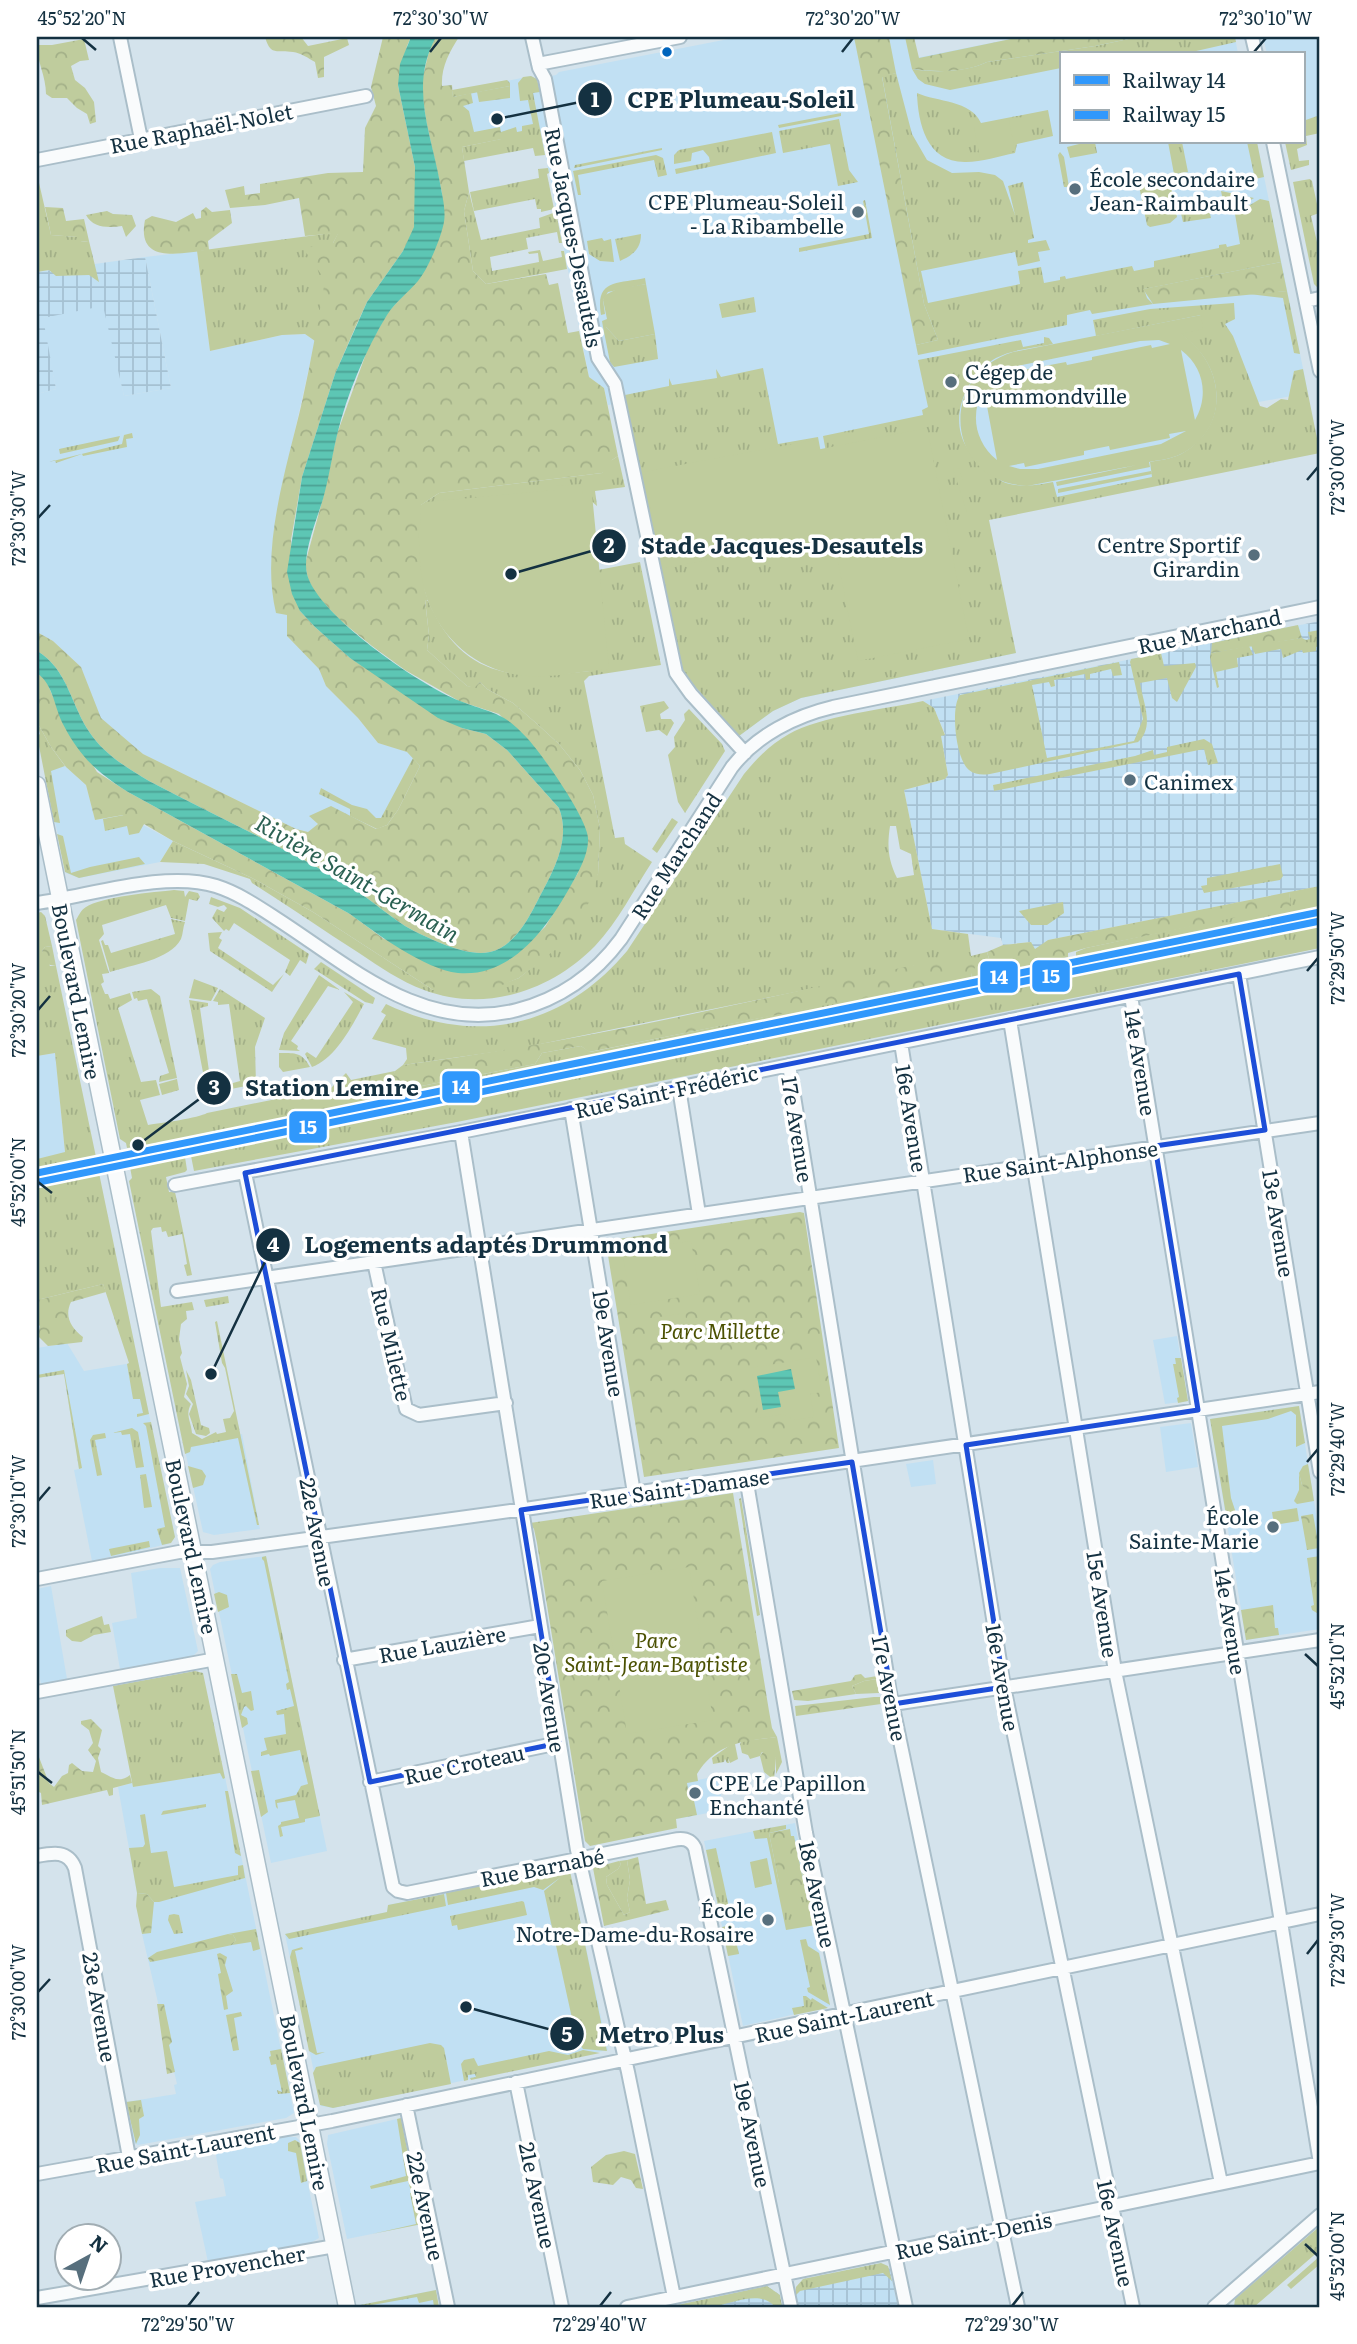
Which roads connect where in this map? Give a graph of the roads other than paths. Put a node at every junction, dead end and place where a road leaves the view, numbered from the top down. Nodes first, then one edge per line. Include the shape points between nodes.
1 (120, 37) edge
2 (532, 37) edge
3 (680, 37) edge
4 (538, 64) junction
5 (366, 96) dead end
6 (141, 139) junction
7 (1273, 144) edge
8 (37, 160) edge
9 (1320, 298) edge
10 (1306, 301) junction
11 (1320, 371) edge
12 (1320, 607) edge
13 (745, 753) junction
14 (37, 785) edge
15 (60, 900) junction
16 (37, 903) edge
17 (1320, 957) edge
18 (1239, 974) junction
19 (1131, 996) junction
20 (1010, 1020) junction
21 (901, 1042) junction
22 (789, 1065) junction
23 (679, 1088) junction
24 (571, 1109) junction
25 (1320, 1123) edge
26 (1265, 1130) junction
27 (461, 1132) junction
28 (1156, 1146) junction
29 (1033, 1164) junction
30 (245, 1172) junction
31 (923, 1180) junction
32 (174, 1185) dead end
33 (810, 1197) junction
34 (699, 1214) junction
35 (592, 1230) junction
36 (480, 1246) junction
37 (374, 1262) junction
38 (267, 1278) junction
39 (177, 1291) dead end
40 (1314, 1392) edge
41 (506, 1403) junction
42 (1198, 1410) junction
43 (1076, 1428) junction
44 (965, 1445) junction
45 (852, 1462) junction
46 (1320, 1472) edge
47 (746, 1477) junction
48 (634, 1493) junction
49 (522, 1510) junction
50 (319, 1536) junction
51 (194, 1552) junction
52 (37, 1575) edge
53 (540, 1626) junction
54 (1320, 1640) edge
55 (1237, 1652) junction
56 (216, 1659) junction
57 (344, 1660) junction
58 (1115, 1671) junction
59 (1004, 1687) junction
60 (37, 1692) edge
61 (893, 1704) junction
62 (559, 1743) junction
63 (370, 1783) junction
64 (688, 1840) joint
65 (37, 1856) edge
66 (579, 1858) junction
67 (396, 1890) joint
68 (1320, 1914) edge
69 (1280, 1923) junction
70 (1171, 1946) junction
71 (1062, 1967) junction
72 (953, 1992) junction
73 (844, 2015) junction
74 (734, 2037) junction
75 (624, 2059) junction
76 (516, 2082) junction
77 (407, 2105) junction
78 (310, 2124) junction
79 (129, 2157) junction
80 (1320, 2163) edge
81 (37, 2174) edge
82 (1221, 2183) junction
83 (1111, 2206) junction
84 (1320, 2216) edge
85 (1002, 2228) junction
86 (335, 2246) junction
87 (893, 2251) junction
88 (784, 2274) junction
89 (674, 2297) junction
90 (37, 2298) edge
91 (1219, 2306) edge
92 (347, 2307) edge
93 (448, 2307) edge
94 (562, 2307) edge
95 (627, 2307) edge
96 (791, 2307) edge
97 (905, 2307) edge
98 (1018, 2307) edge
99 (1133, 2307) edge

1 - 6 street
2 - 4 street, Rue Jacques-Desautels
3 - 4 street
4 - 13 street, Rue Jacques-Desautels via 545,79 596,348 615,384 676,673
5 - 6 street, Rue Raphaël-Nolet
6 - 8 street, Rue Raphaël-Nolet
7 - 10 street
9 - 10 street
10 - 11 street
12 - 13 street, Rue Marchand via 817,711 788,722
13 - 15 street, Rue Marchand via 606,957 562,992 512,1011 461,1014 411,1002 380,987 248,900 214,885 159,882
14 - 15 main road, Boulevard Lemire
15 - 16 street, Rue Marchand
15 - 51 main road, Boulevard Lemire
17 - 18 street, Rue Saint-Frédéric
18 - 19 street, Rue Saint-Frédéric
18 - 26 street, 13e Avenue
19 - 20 street, Rue Saint-Frédéric
19 - 28 street, 14e Avenue
20 - 21 street, Rue Saint-Frédéric
20 - 29 street, 15e Avenue
21 - 22 street, Rue Saint-Frédéric
21 - 31 street, 16e Avenue
22 - 23 street, Rue Saint-Frédéric
22 - 33 street, 17e Avenue
23 - 24 street, Rue Saint-Frédéric
23 - 34 street
24 - 27 street, Rue Saint-Frédéric
24 - 35 street, 19e Avenue
25 - 26 street, Rue Saint-Alphonse
26 - 28 street, Rue Saint-Alphonse
26 - 40 street, 13e Avenue
27 - 30 street, Rue Saint-Frédéric
27 - 36 street, 20e Avenue
28 - 29 street, Rue Saint-Alphonse
28 - 42 street, 14e Avenue
29 - 31 street, Rue Saint-Alphonse
29 - 43 street, 15e Avenue
30 - 32 street, Rue Saint-Frédéric
30 - 38 street, 22e Avenue
31 - 33 street, Rue Saint-Alphonse
31 - 44 street, 16e Avenue
33 - 34 street, Rue Saint-Alphonse
33 - 45 street, 17e Avenue
34 - 35 street, Rue Saint-Alphonse
35 - 36 street, Rue Saint-Alphonse
35 - 48 street, 19e Avenue
36 - 37 street, Rue Saint-Alphonse
36 - 41 street, 20e Avenue
37 - 38 street, Rue Saint-Alphonse
37 - 41 street, Rue Milette via 406,1409 419,1415
38 - 39 street, Rue Saint-Alphonse
38 - 50 street, 22e Avenue
40 - 42 street, Rue Saint-Damase
40 - 46 street, 13e Avenue
41 - 49 street, 20e Avenue
42 - 43 street, Rue Saint-Damase
42 - 55 street, 14e Avenue
43 - 44 street, Rue Saint-Damase
43 - 58 street, 15e Avenue
44 - 45 street, Rue Saint-Damase
44 - 59 street, 16e Avenue
45 - 47 street, Rue Saint-Damase
45 - 61 street, 17e Avenue
47 - 48 street, Rue Saint-Damase
47 - 73 street, 18e Avenue via 806,1833
48 - 49 street, Rue Saint-Damase
49 - 50 street, Rue Saint-Damase
49 - 53 street, 20e Avenue
50 - 51 street, Rue Saint-Damase
50 - 57 street, 22e Avenue
51 - 52 street, Rue Saint-Damase
51 - 56 main road, Boulevard Lemire
53 - 57 street, Rue Lauzière
53 - 62 street, 20e Avenue
54 - 55 street
55 - 58 street
55 - 69 street, 14e Avenue
56 - 60 street
56 - 78 main road, Boulevard Lemire
57 - 63 street, 22e Avenue
58 - 59 street
58 - 70 street, 15e Avenue
59 - 61 street
59 - 71 street, 16e Avenue
61 - 72 street, 17e Avenue
62 - 63 street, Rue Croteau
62 - 66 street, 20e Avenue
63 - 67 street, 22e Avenue
64 - 66 street, Rue Barnabé
64 - 74 street, 19e Avenue via 695,1848
65 - 79 street, 23e Avenue via 59,1853 71,1859 76,1872
66 - 67 street, Rue Barnabé via 407,1893
66 - 75 street, 20e Avenue
68 - 69 street, Rue Saint-Laurent
69 - 70 street, Rue Saint-Laurent
69 - 80 street, 14e Avenue
70 - 71 street, Rue Saint-Laurent
70 - 82 street, 15e Avenue
71 - 72 street, Rue Saint-Laurent
71 - 83 street, 16e Avenue
72 - 73 street, Rue Saint-Laurent
72 - 85 street, 17e Avenue
73 - 74 street, Rue Saint-Laurent
73 - 87 street, 18e Avenue
74 - 75 street, Rue Saint-Laurent
74 - 88 street, 19e Avenue
75 - 76 street, Rue Saint-Laurent
75 - 89 street, 20e Avenue
76 - 77 street, Rue Saint-Laurent
76 - 94 street, 21e Avenue
77 - 78 street, Rue Saint-Laurent
77 - 93 street, 22e Avenue
78 - 79 street, Rue Saint-Laurent
78 - 86 main road, Boulevard Lemire
79 - 81 street, Rue Saint-Laurent
80 - 82 street, Rue Saint-Denis
82 - 83 street, Rue Saint-Denis
83 - 85 street, Rue Saint-Denis
83 - 99 street, 16e Avenue
84 - 91 street
85 - 87 street, Rue Saint-Denis
85 - 98 street, 17e Avenue
86 - 90 street, Rue Provencher
86 - 92 main road, Boulevard Lemire
87 - 88 street, Rue Saint-Denis
87 - 97 street, 18e Avenue
88 - 89 street, Rue Saint-Denis
88 - 96 street, 19e Avenue
89 - 95 street, Rue Saint-Denis

